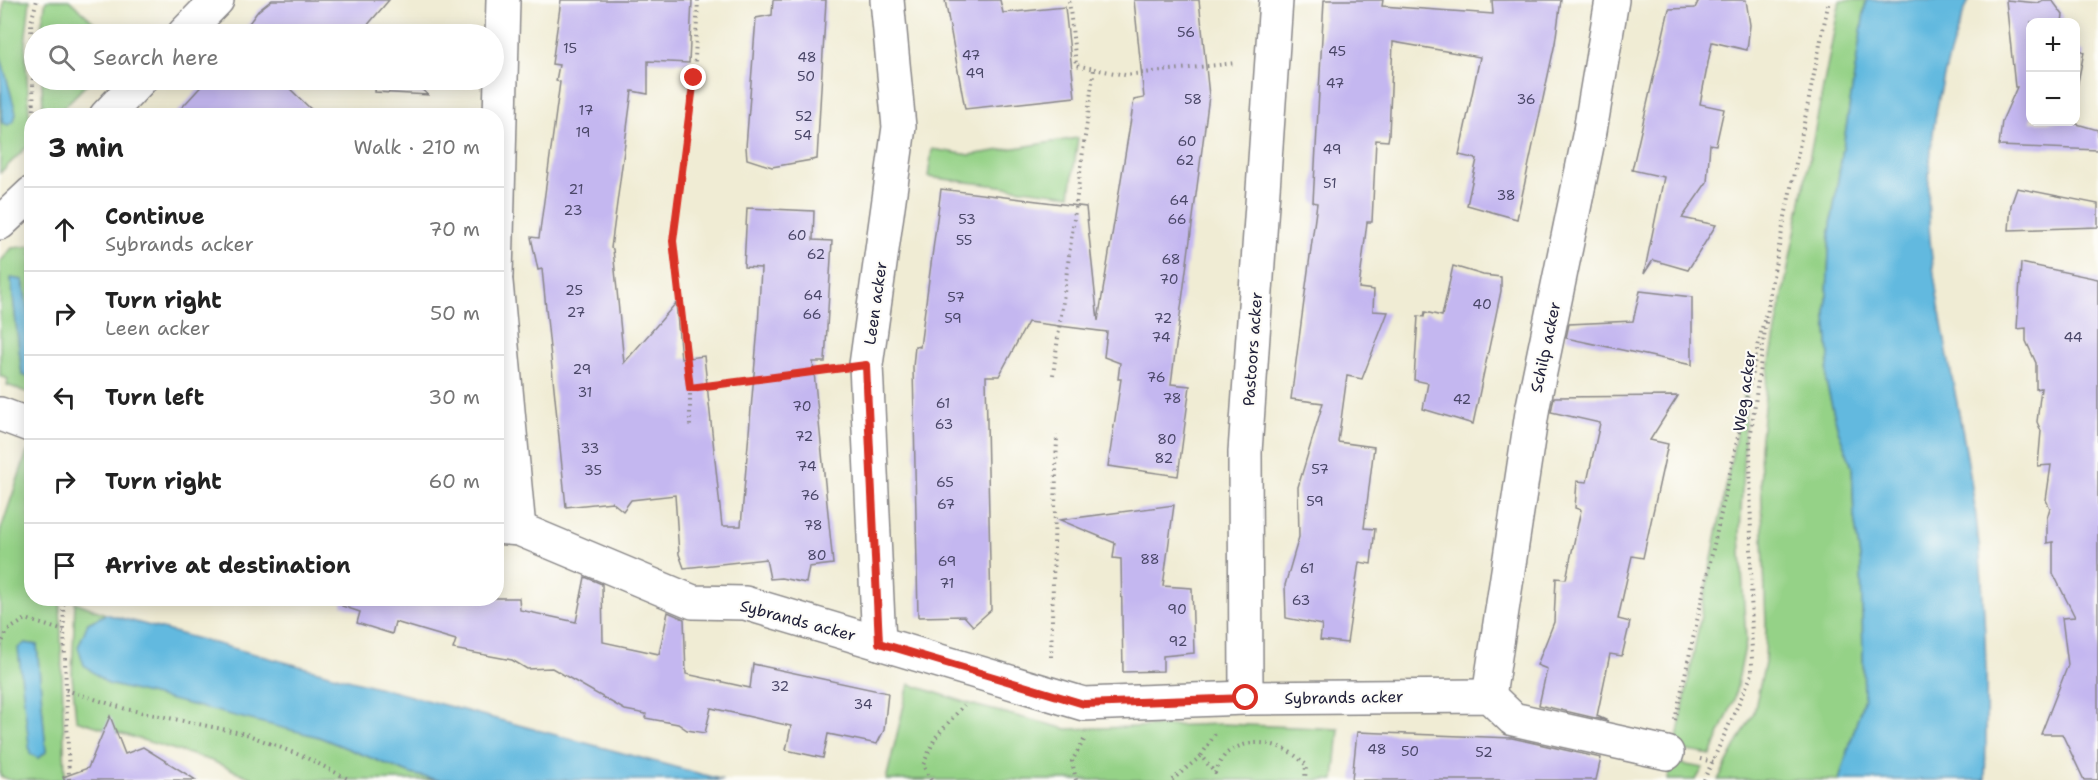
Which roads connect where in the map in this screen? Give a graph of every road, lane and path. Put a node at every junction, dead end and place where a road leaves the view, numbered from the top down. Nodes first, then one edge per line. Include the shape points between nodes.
1 (37, 0) edge
2 (217, 0) edge
3 (503, 0) edge
4 (698, 0) edge
5 (888, 0) edge
6 (1069, 0) edge
7 (1276, 0) edge
8 (1612, 0) edge
9 (1829, 0) edge
10 (31, 24) edge
11 (194, 24) edge
12 (502, 24) edge
13 (1272, 59) junction
14 (1094, 69) junction
15 (33, 90) edge
16 (131, 90) edge
17 (501, 90) edge
18 (34, 108) edge
19 (114, 108) edge
20 (500, 108) edge
21 (24, 200) edge
22 (0, 223) edge
23 (1771, 286) junction
24 (866, 365) junction
25 (1053, 375) dead end
26 (690, 388) junction
27 (0, 414) edge
28 (24, 423) edge
29 (690, 426) dead end
30 (1057, 435) dead end
31 (504, 446) edge
32 (508, 528) edge
33 (63, 606) edge
34 (64, 631) junction
35 (879, 643) junction
36 (0, 646) edge
37 (983, 673) junction
38 (66, 690) junction
39 (1050, 694) junction
40 (1489, 696) junction
41 (1231, 698) junction
42 (1667, 753) joint
43 (1201, 756) junction
44 (69, 780) edge
45 (350, 780) edge
46 (931, 780) edge
47 (1172, 780) edge
48 (1305, 780) edge
49 (1704, 780) edge

1 - 10 path
2 - 11 street
3 - 12 street
4 - 26 path via 694,78 673,241
5 - 24 street, Leen acker via 898,127
6 - 14 path via 1076,65
7 - 13 street, Pastoors acker
8 - 40 street, Schilp acker via 1590,131 1533,406
9 - 23 path, Weg acker
13 - 14 path via 1125,75
13 - 41 street, Pastoors acker
14 - 25 path
15 - 18 path
16 - 19 street
17 - 20 street
21 - 22 street
23 - 42 path
23 - 49 path, Weg acker via 1750,440 1752,674
24 - 26 path
24 - 35 street, Leen acker
26 - 29 path
27 - 28 street
30 - 39 path
31 - 32 street
32 - 35 street, Sybrands acker via 693,602 745,603
33 - 34 path
34 - 36 path via 26,619 9,630
34 - 38 path
35 - 37 street, Sybrands acker
37 - 39 street, Sybrands acker
37 - 46 path via 974,693 935,738 923,765
38 - 44 path
38 - 45 path via 126,709 246,734
39 - 41 street, Sybrands acker via 1084,704
40 - 41 street, Sybrands acker
40 - 42 street via 1513,719
41 - 43 path
43 - 47 path
43 - 48 path via 1215,773 1226,753 1249,742 1276,745 1294,753 1306,765

